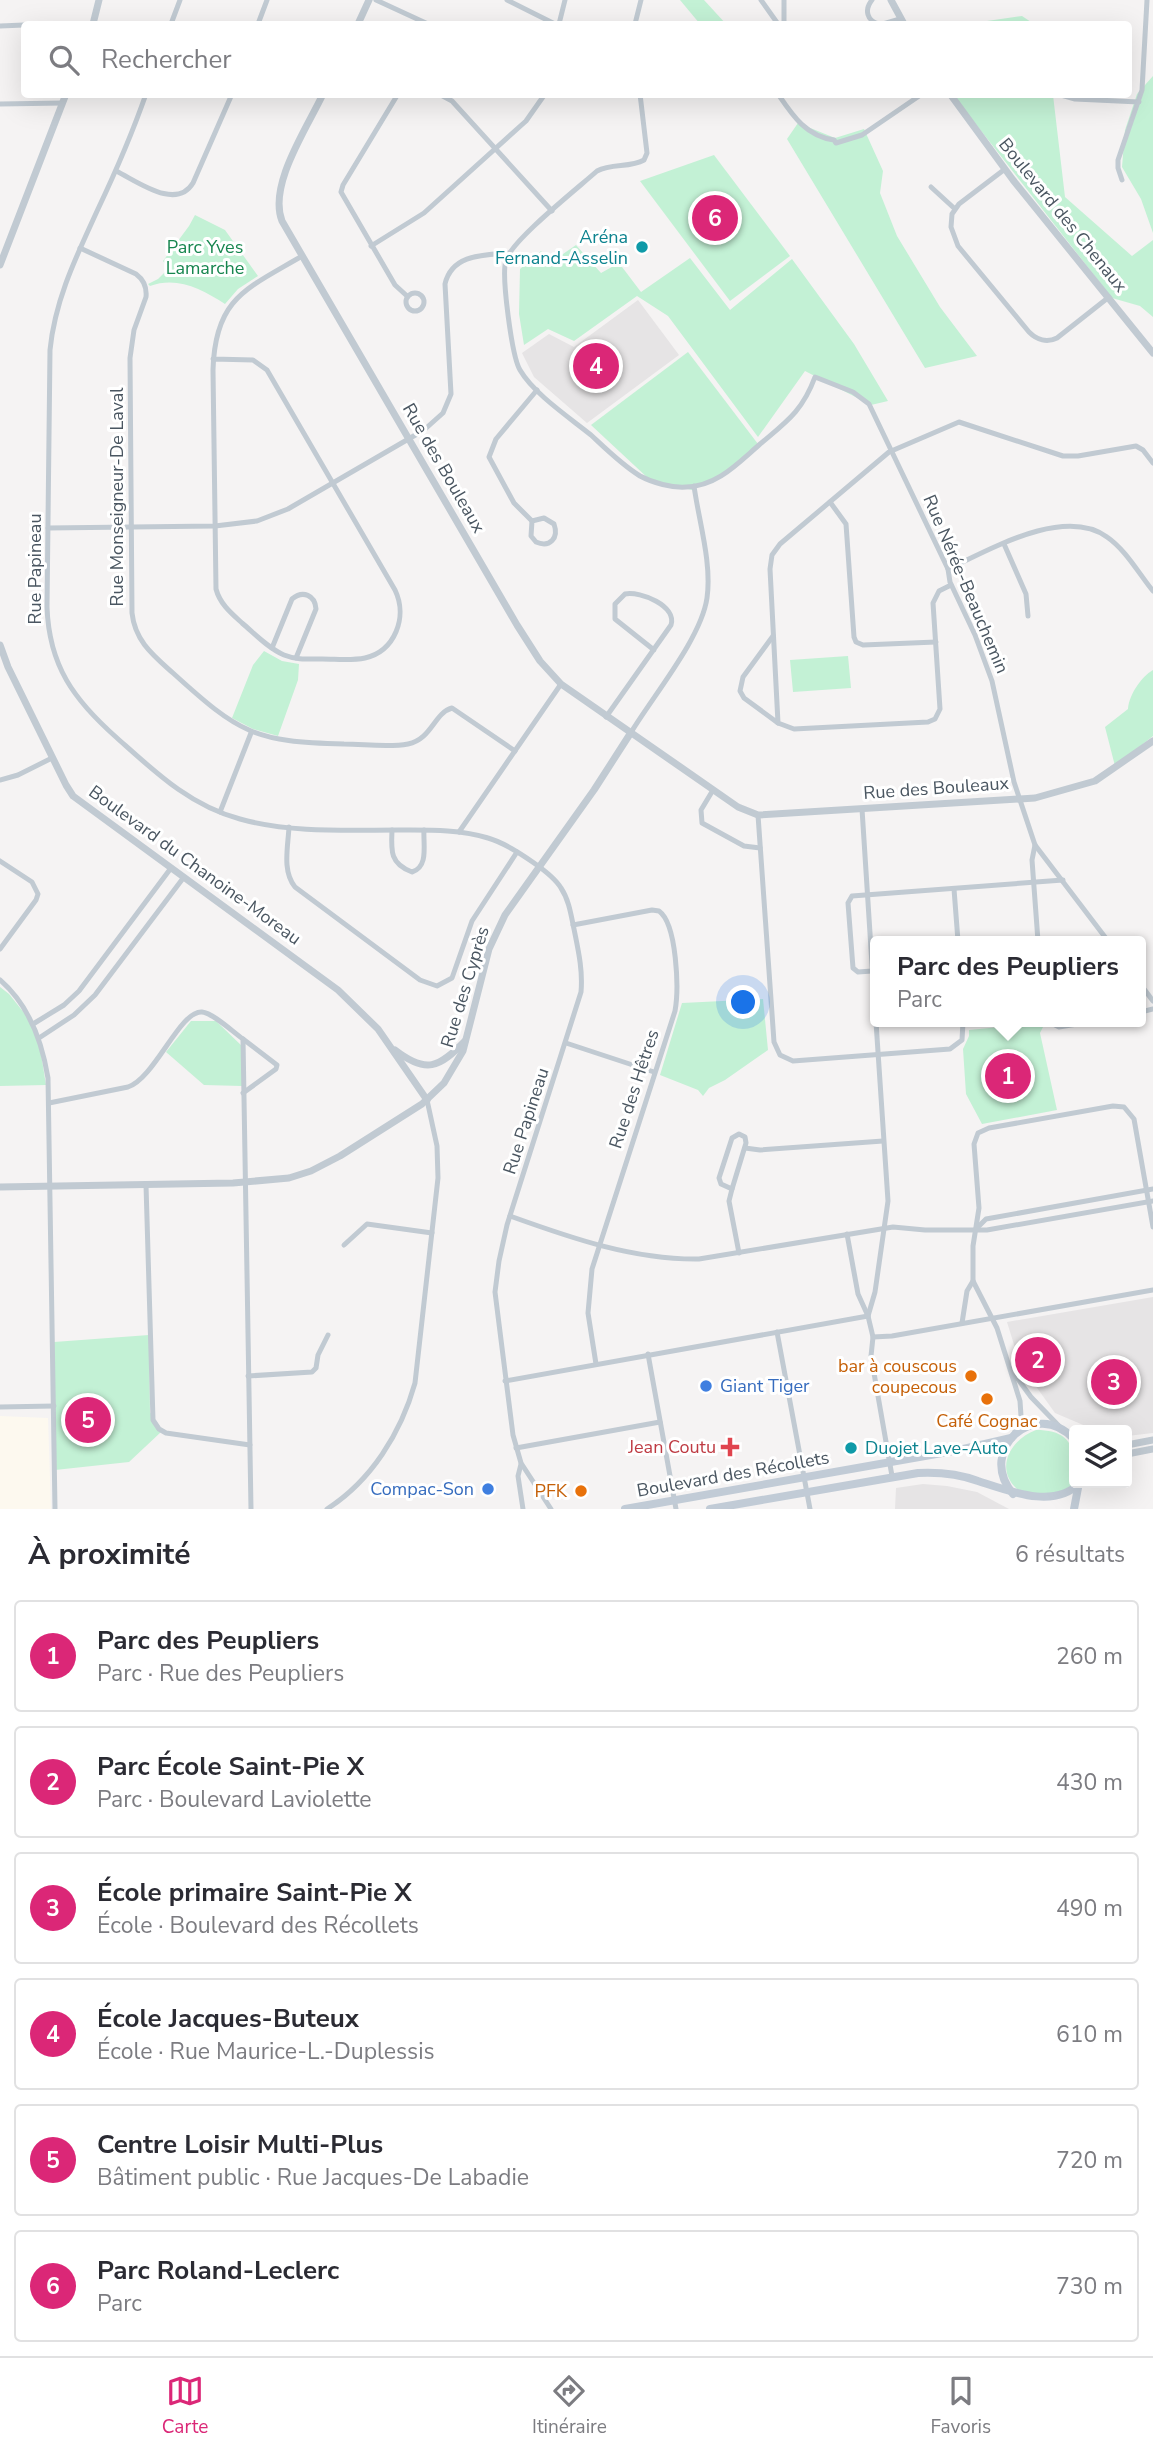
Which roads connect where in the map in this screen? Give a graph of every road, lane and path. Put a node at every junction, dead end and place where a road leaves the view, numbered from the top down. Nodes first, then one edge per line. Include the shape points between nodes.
1 (99, 0) edge
2 (180, 0) edge
3 (267, 0) edge
4 (369, 0) edge
5 (376, 0) edge
6 (507, 0) edge
7 (565, 0) edge
8 (640, 0) edge
9 (761, 0) edge
10 (784, 0) edge
11 (872, 0) edge
12 (891, 0) edge
13 (1147, 0) edge
14 (94, 21) edge
15 (172, 21) edge
16 (259, 21) edge
17 (359, 21) edge
18 (422, 21) edge
19 (551, 21) edge
20 (558, 21) edge
21 (636, 21) edge
22 (776, 21) edge
23 (785, 21) edge
24 (872, 21) edge
25 (902, 21) edge
26 (21, 25) edge
27 (0, 26) edge
28 (65, 98) edge
29 (144, 98) edge
30 (230, 98) edge
31 (321, 98) edge
32 (396, 98) edge
33 (446, 98) edge
34 (542, 98) edge
35 (640, 98) edge
36 (781, 98) edge
37 (916, 98) edge
38 (953, 98) edge
39 (1072, 98) edge
40 (1139, 102) junction
41 (63, 103) junction
42 (0, 104) edge
43 (495, 149) junction
44 (1005, 169) junction
45 (116, 171) junction
46 (1122, 180) dead end
47 (931, 187) dead end
48 (955, 209) junction
49 (552, 211) junction
50 (372, 246) junction
51 (80, 248) junction
52 (509, 253) junction
53 (302, 256) junction
54 (0, 263) edge
55 (407, 296) dead end
56 (1109, 298) junction
57 (1153, 353) edge
58 (213, 359) junction
59 (537, 390) junction
60 (410, 439) junction
61 (893, 450) junction
62 (1153, 463) edge
63 (332, 483) junction
64 (694, 486) junction
65 (830, 502) junction
66 (532, 521) junction
67 (131, 526) junction
68 (215, 526) junction
69 (48, 528) junction
70 (1003, 544) junction
71 (948, 569) junction
72 (951, 585) junction
73 (1153, 592) edge
74 (1028, 616) dead end
75 (774, 635) junction
76 (936, 642) junction
77 (0, 645) edge
78 (272, 648) junction
79 (654, 650) junction
80 (296, 658) junction
81 (561, 684) junction
82 (606, 717) junction
83 (778, 723) junction
84 (251, 733) junction
85 (630, 734) junction
86 (1153, 741) edge
87 (515, 751) junction
88 (52, 758) junction
89 (0, 780) edge
90 (713, 790) junction
91 (1020, 798) junction
92 (862, 809) junction
93 (220, 812) junction
94 (758, 815) junction
95 (289, 827) junction
96 (392, 830) junction
97 (424, 830) junction
98 (459, 832) junction
99 (1035, 845) junction
100 (760, 848) junction
101 (517, 852) junction
102 (0, 861) edge
103 (540, 867) junction
104 (172, 868) junction
105 (184, 877) junction
106 (1063, 880) junction
107 (1033, 883) junction
108 (954, 889) junction
109 (866, 895) junction
110 (573, 925) junction
111 (958, 936) edge
112 (1038, 936) edge
113 (1104, 936) edge
114 (118, 939) junction
115 (870, 946) edge
116 (131, 948) junction
117 (0, 949) edge
118 (870, 971) edge
119 (0, 980) edge
120 (33, 1024) junction
121 (876, 1027) edge
122 (964, 1027) edge
123 (468, 1037) junction
124 (39, 1038) junction
125 (243, 1039) junction
126 (566, 1043) junction
127 (389, 1045) junction
128 (878, 1054) junction
129 (654, 1072) junction
130 (243, 1093) junction
131 (426, 1100) junction
132 (49, 1103) junction
133 (883, 1141) junction
134 (745, 1148) junction
135 (245, 1182) junction
136 (146, 1185) junction
137 (51, 1186) junction
138 (0, 1187) edge
139 (732, 1189) junction
140 (1150, 1190) edge
141 (1151, 1202) edge
142 (510, 1216) junction
143 (1153, 1227) edge
144 (885, 1228) junction
145 (975, 1230) junction
146 (432, 1233) junction
147 (847, 1234) junction
148 (598, 1244) junction
149 (344, 1245) dead end
150 (739, 1253) junction
151 (973, 1281) junction
152 (1153, 1290) edge
153 (868, 1316) junction
154 (992, 1318) junction
155 (962, 1323) junction
156 (777, 1332) junction
157 (328, 1335) dead end
158 (873, 1337) junction
159 (649, 1354) junction
160 (596, 1364) junction
161 (1010, 1366) junction
162 (248, 1376) junction
163 (505, 1381) junction
164 (54, 1406) junction
165 (0, 1407) edge
166 (660, 1422) junction
167 (1063, 1429) junction
168 (1069, 1433) edge
169 (1013, 1436) junction
170 (1153, 1440) edge
171 (1132, 1444) edge
172 (250, 1445) junction
173 (516, 1448) junction
174 (1153, 1449) edge
175 (1132, 1453) edge
176 (889, 1462) junction
177 (521, 1464) junction
178 (892, 1476) junction
179 (803, 1478) junction
180 (1076, 1488) edge
181 (1078, 1488) edge
182 (807, 1492) junction
183 (1020, 1499) junction
184 (675, 1505) edge
185 (55, 1509) edge
186 (251, 1509) edge
187 (327, 1509) edge
188 (523, 1509) edge
189 (551, 1509) edge
190 (625, 1509) edge
191 (710, 1509) edge
192 (810, 1509) edge
193 (1074, 1509) edge

1 - 14 street
2 - 15 street
3 - 16 street
4 - 17 street
5 - 18 street
6 - 19 street
7 - 20 street
8 - 21 street
9 - 22 street
10 - 23 street
11 - 24 street via 867,8
12 - 25 street
13 - 40 street
26 - 27 street
28 - 41 street
29 - 45 street, Rue Papineau
30 - 45 street via 185,193 167,195
31 - 53 street, Rue des Bouleaux via 278,195 280,215
32 - 50 street via 341,190
33 - 43 street
34 - 43 street via 531,116
35 - 49 street via 644,160 601,169
36 - 37 street via 804,128 836,143 869,132
38 - 44 street, Boulevard des Chenaux
39 - 40 street
40 - 46 street via 1118,160
41 - 42 street
41 - 54 street
43 - 49 street
43 - 50 street via 419,217
44 - 48 street
44 - 56 street, Boulevard des Chenaux
45 - 51 street, Rue Papineau
47 - 48 street
48 - 56 street via 950,222 955,241 1036,338 1057,338
49 - 52 street
50 - 55 street via 395,285
51 - 67 street, Rue Monseigneur-De Laval via 136,274 146,289 131,352
51 - 69 street, Rue Papineau via 62,290 51,336
52 - 59 street via 504,273 515,357 522,374
52 - 60 street via 466,259 447,276 451,394 439,418
53 - 58 street via 249,287 230,306 218,327
53 - 60 street, Rue des Bouleaux
56 - 57 street, Boulevard des Chenaux
58 - 63 street via 248,359 263,366
58 - 68 street
59 - 64 street via 641,476 674,486
59 - 66 street via 496,439 489,457 514,503
60 - 63 street
60 - 81 street, Rue des Bouleaux via 526,640
61 - 62 street via 959,422 1063,456 1136,446
61 - 64 street, Rue Nérée-Beauchemin via 869,404 853,392 815,377 807,398 789,419 723,475
61 - 65 street
61 - 71 street, Rue Nérée-Beauchemin
63 - 68 street via 267,518
63 - 80 street via 396,590 400,618 391,640 370,656 355,660
64 - 85 street, Rue des Cyprès via 707,573 705,607 690,641
65 - 75 street via 774,551 770,565
65 - 76 street via 846,524 856,642
66 - 66 street via 531,536 536,542 545,545 553,541 552,521
67 - 68 street
67 - 69 street
67 - 84 street, Rue Monseigneur-De Laval via 132,613 142,643 212,709
68 - 78 street via 218,596
69 - 93 street, Rue Papineau via 49,633 66,681 90,713 159,775 183,794
70 - 71 street
70 - 73 street via 1052,528 1091,529 1115,544
70 - 74 street via 1026,594
71 - 72 street, Rue Nérée-Beauchemin
72 - 76 street via 934,598
72 - 91 street, Rue Nérée-Beauchemin via 992,681
75 - 83 street
75 - 83 street via 739,688 744,698
76 - 83 street via 940,709 933,721 794,729
77 - 88 street, Boulevard du Chanoine-Moreau
78 - 80 street
78 - 80 street via 292,599 308,595 316,609
79 - 79 street via 671,625 672,615 648,598 625,594 614,607 615,619
79 - 82 street
81 - 82 street, Rue des Bouleaux
81 - 87 street
82 - 85 street, Rue des Bouleaux
84 - 87 street, Rue Monseigneur-De Laval via 295,742 404,745 423,738 452,708
84 - 93 street
85 - 90 street, Rue des Bouleaux
85 - 103 street, Rue des Cyprès
86 - 91 street, Rue des Bouleaux via 1093,782
87 - 98 street
88 - 89 street
88 - 104 street, Boulevard du Chanoine-Moreau via 73,796
90 - 94 street, Rue des Bouleaux
90 - 100 street via 701,810 702,823 744,846
91 - 92 street, Rue des Bouleaux
91 - 99 street, Rue Nérée-Beauchemin
92 - 94 street, Rue des Bouleaux
92 - 109 street
93 - 95 street, Rue Papineau
94 - 100 street
95 - 96 street, Rue Papineau
95 - 101 street via 287,869 295,887 434,986 445,984 454,975 472,921
96 - 97 street, Rue Papineau
96 - 97 street via 392,857 412,872 422,864
97 - 98 street, Rue Papineau
98 - 101 street, Rue Papineau via 491,839
99 - 106 street, Rue Nérée-Beauchemin
99 - 107 street
100 - 128 street via 775,1049 790,1060
101 - 103 street, Rue Papineau
102 - 117 street via 32,882 37,894
103 - 110 street, Rue Papineau via 563,891
103 - 123 street, Rue des Cyprès via 492,940
104 - 105 street, Boulevard du Chanoine-Moreau
104 - 114 street
105 - 116 street
105 - 127 street, Boulevard du Chanoine-Moreau via 338,990
106 - 107 street
106 - 113 street, Rue Nérée-Beauchemin
107 - 108 street
107 - 112 street
108 - 109 street
108 - 111 street
109 - 115 street
109 - 118 street via 850,897 848,910 853,968
110 - 126 street, Rue Papineau via 582,981
110 - 129 street, Rue des Hêtres via 652,909 665,916 678,989
114 - 116 street
114 - 120 street via 74,997
116 - 124 street via 81,1010
119 - 120 street
120 - 124 street
121 - 128 street
122 - 128 street via 963,1037 953,1048
123 - 127 street via 448,1058 432,1065 414,1063
123 - 131 street, Rue des Cyprès via 452,1073
124 - 132 street
125 - 130 street
125 - 130 street via 277,1065
125 - 132 street via 210,1014 196,1013 138,1083
126 - 129 street
126 - 142 street, Rue Papineau
127 - 131 street, Boulevard du Chanoine-Moreau
128 - 133 street
129 - 148 street, Rue des Hêtres
130 - 135 street
131 - 135 street, Rue des Cyprès via 317,1168 282,1180
131 - 146 street via 438,1161
132 - 137 street
133 - 134 street
133 - 144 street via 888,1196
134 - 139 street
134 - 139 street via 743,1136 732,1138 719,1180
135 - 136 street, Rue des Cyprès
135 - 162 street
136 - 137 street, Rue des Cyprès
136 - 172 street via 153,1420 166,1433
137 - 138 street, Rue des Cyprès
137 - 164 street
139 - 150 street via 729,1201
140 - 141 street
140 - 145 street via 986,1219
140 - 145 street via 1135,1123 1121,1106 989,1128 978,1133 974,1144 979,1208
141 - 143 street
141 - 145 street
142 - 148 street
142 - 163 street, Rue Papineau via 495,1292
144 - 145 street
144 - 147 street
144 - 153 street
145 - 151 street
146 - 149 street via 367,1224
146 - 187 street via 417,1372 404,1414 374,1465
147 - 150 street
147 - 153 street via 858,1294
148 - 150 street via 667,1258
148 - 160 street, Rue des Hêtres via 588,1303
151 - 154 street
151 - 155 street
152 - 154 street
153 - 156 street
153 - 158 street
154 - 155 street
154 - 161 street
155 - 158 street
156 - 159 street
156 - 179 street
157 - 162 street via 312,1372
158 - 176 street via 871,1356
159 - 160 street
159 - 166 street
160 - 163 street
161 - 167 street via 1031,1397
161 - 169 street via 1021,1410
162 - 172 street
163 - 173 street, Rue Papineau
164 - 165 street
164 - 185 street
166 - 173 street
166 - 184 street
167 - 168 main road
167 - 169 main road, Boulevard des Récollets via 1039,1424
169 - 176 main road, Boulevard des Récollets
169 - 183 main road via 1002,1454 1001,1472 1008,1489
170 - 171 street
172 - 186 street
173 - 177 street, Rue Papineau
174 - 175 street
176 - 178 street
176 - 179 main road, Boulevard des Récollets
177 - 188 street via 518,1476
177 - 189 street, Rue Papineau
178 - 182 main road, Boulevard des Récollets
178 - 183 main road, Boulevard des Récollets via 923,1472 958,1475
179 - 182 street
179 - 184 main road, Boulevard des Récollets
180 - 183 main road, Boulevard des Récollets via 1058,1504 1040,1506
181 - 193 main road
182 - 191 main road, Boulevard des Récollets
182 - 192 street
184 - 190 main road, Boulevard des Récollets

